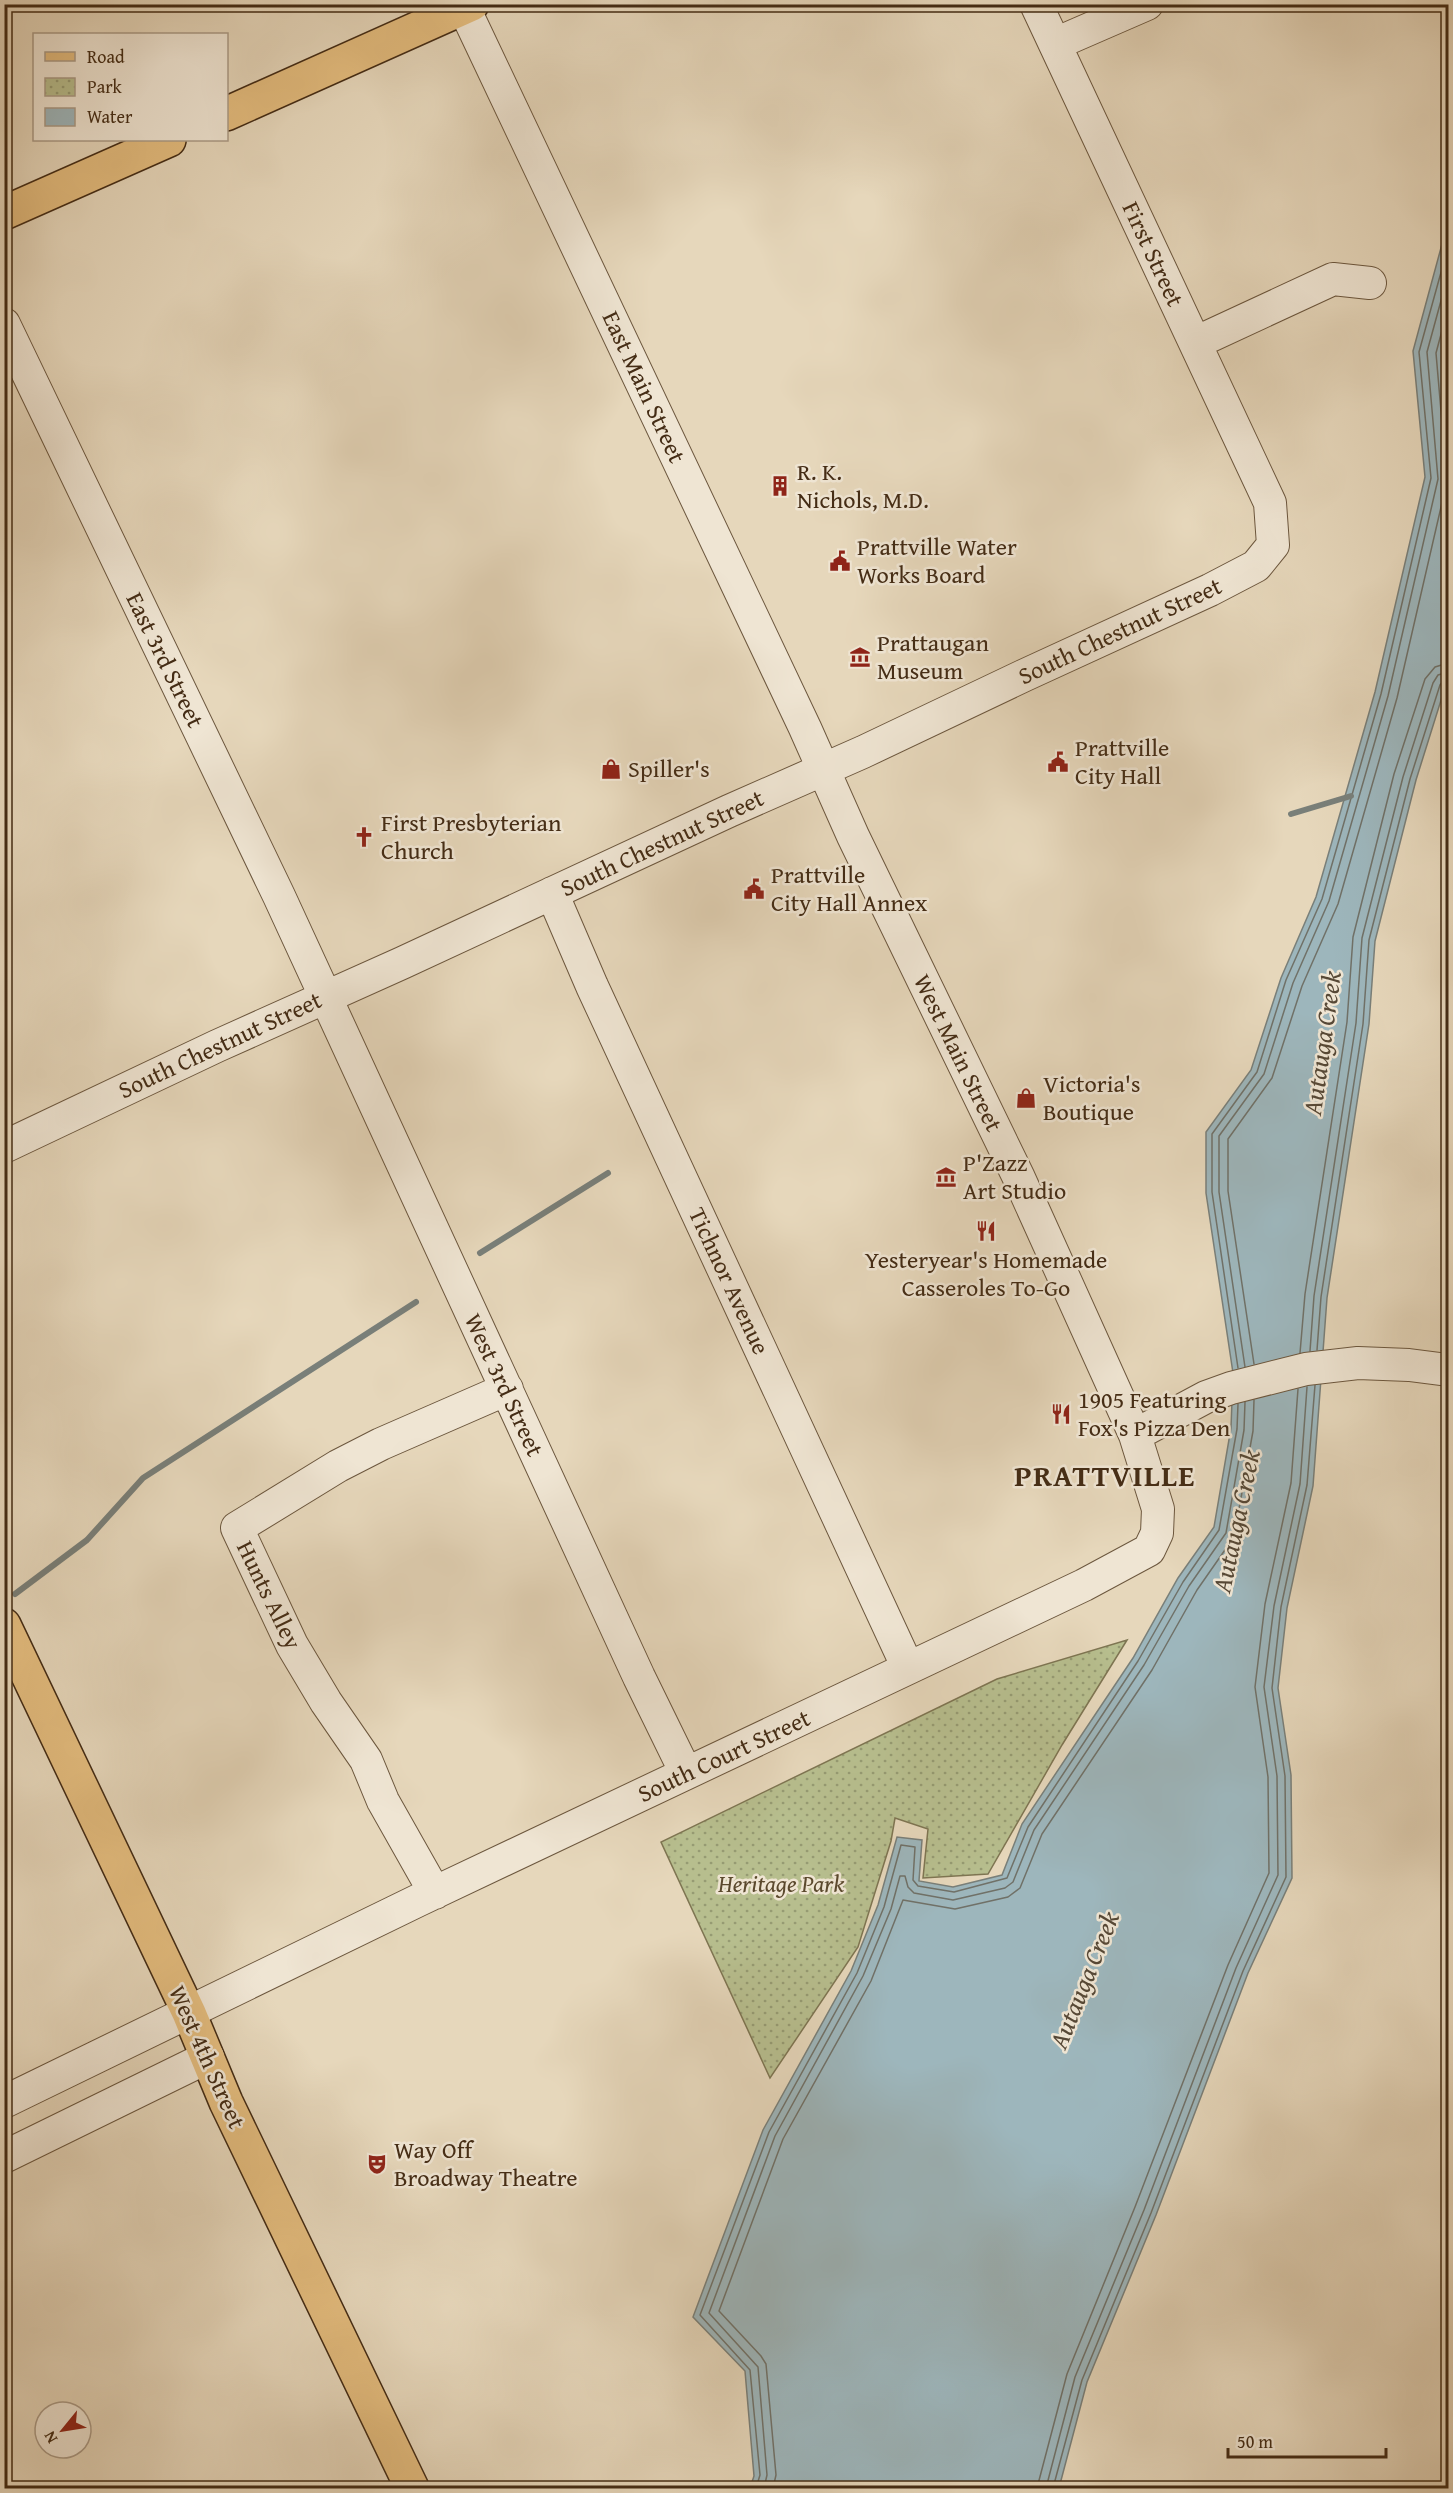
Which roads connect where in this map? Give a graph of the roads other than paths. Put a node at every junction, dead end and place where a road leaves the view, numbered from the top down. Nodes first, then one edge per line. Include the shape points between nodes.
1 (1036, 4) edge
2 (1148, 4) edge
3 (466, 6) edge
4 (1055, 44) junction
5 (228, 113) edge
6 (166, 141) edge
7 (4, 213) edge
8 (1370, 283) dead end
9 (4, 324) edge
10 (1195, 344) junction
11 (1270, 503) joint
12 (824, 770) junction
13 (552, 893) junction
14 (325, 996) junction
15 (4, 1147) edge
16 (1449, 1370) edge
17 (507, 1389) junction
18 (1135, 1435) junction
19 (4, 1624) edge
20 (909, 1668) junction
21 (686, 1773) junction
22 (435, 1893) junction
23 (189, 2013) junction
24 (207, 2056) junction
25 (4, 2102) edge
26 (4, 2157) edge
27 (411, 2488) edge

1 - 4 street, First Street
2 - 4 street
3 - 5 main road
3 - 12 street, East Main Street
4 - 10 street, First Street
6 - 7 main road
8 - 10 street via 1333,279
9 - 14 street, East 3rd Street
10 - 11 street, First Street
11 - 12 street, South Chestnut Street via 1273,545 1256,566
12 - 13 street, South Chestnut Street
12 - 18 street, West Main Street via 1019,1178
13 - 14 street, South Chestnut Street
13 - 20 street, Tichnor Avenue
14 - 15 street, South Chestnut Street
14 - 17 street, West 3rd Street
16 - 18 street via 1358,1362 1333,1365 1231,1388 1181,1409
17 - 21 street, West 3rd Street
17 - 22 street, Hunts Alley via 338,1466 237,1528 292,1645 366,1760 388,1811
18 - 20 street, South Court Street via 1158,1509 1157,1533 1149,1550
19 - 23 main road, West 4th Street
20 - 21 street, South Court Street
21 - 22 street, South Court Street
22 - 23 street, South Court Street
23 - 24 main road, West 4th Street
23 - 25 street, South Court Street
24 - 26 street
24 - 27 main road, West 4th Street

